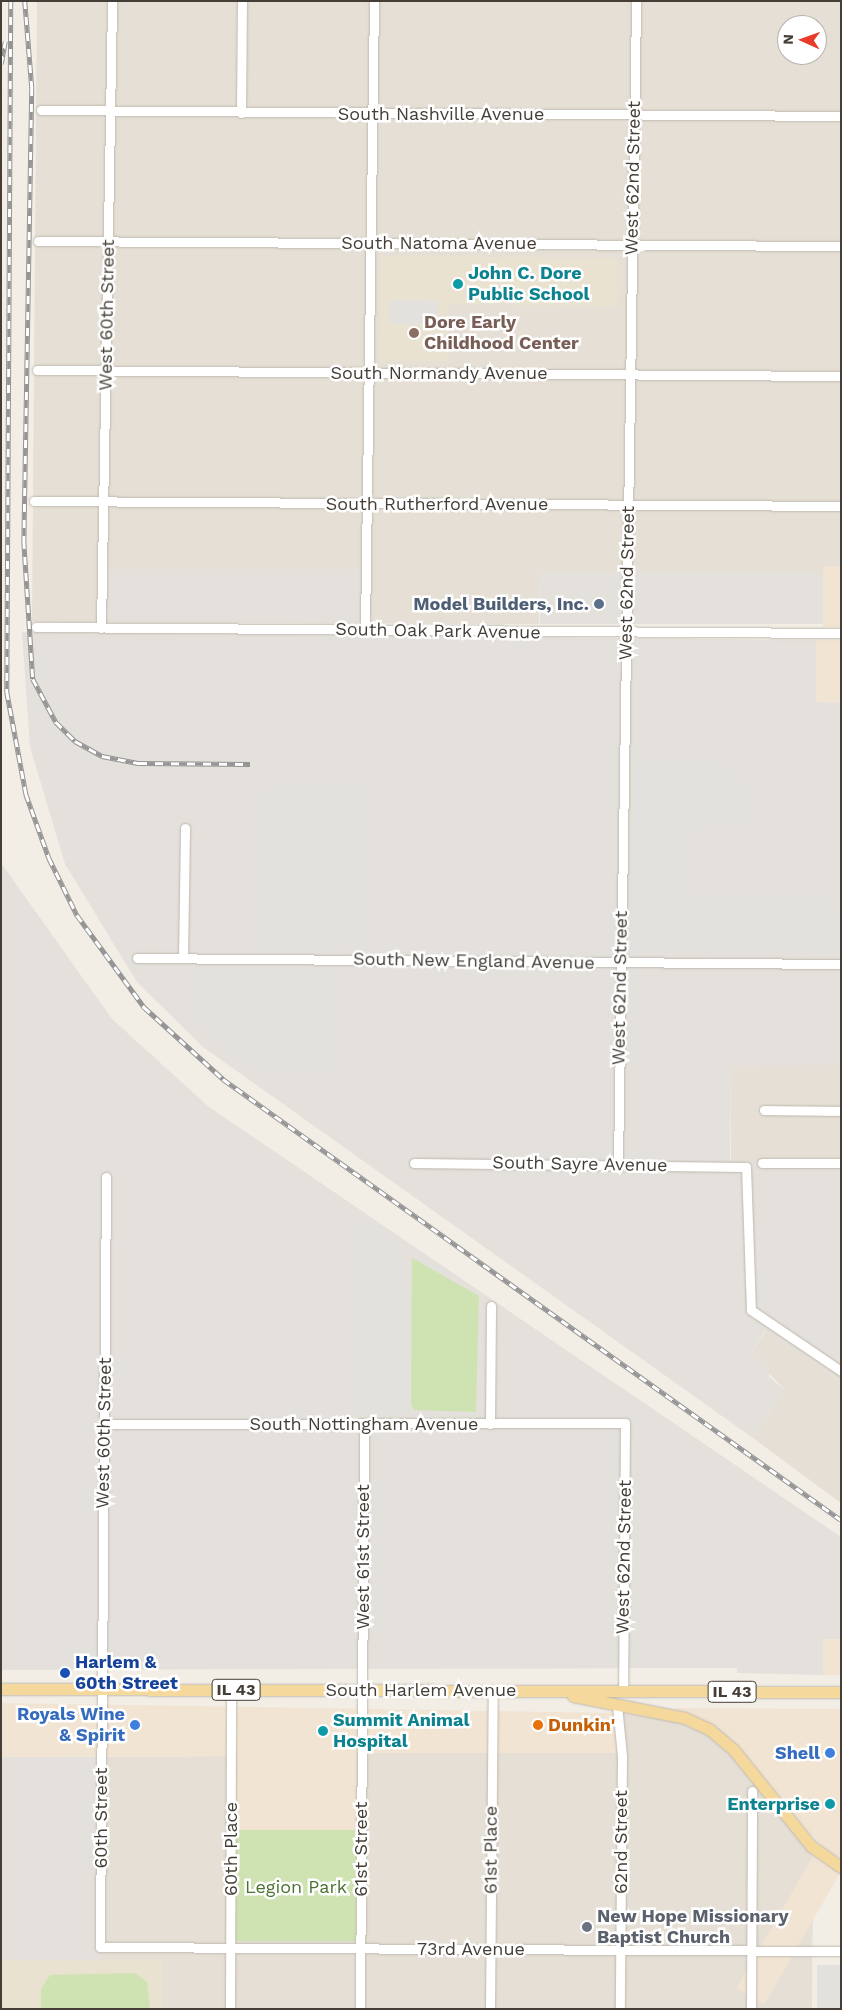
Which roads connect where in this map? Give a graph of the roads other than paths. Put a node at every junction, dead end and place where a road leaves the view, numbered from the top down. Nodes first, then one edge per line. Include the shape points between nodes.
1 (112, 1) edge
2 (242, 1) edge
3 (374, 1) edge
4 (636, 1) edge
5 (41, 110) dead end
6 (110, 111) junction
7 (241, 113) junction
8 (372, 113) junction
9 (634, 115) junction
10 (841, 116) edge
11 (38, 241) dead end
12 (108, 241) junction
13 (369, 242) junction
14 (632, 245) junction
15 (841, 246) edge
16 (37, 370) dead end
17 (106, 371) junction
18 (367, 372) junction
19 (630, 374) junction
20 (841, 376) edge
21 (34, 501) dead end
22 (104, 502) junction
23 (366, 504) junction
24 (628, 504) junction
25 (841, 506) edge
26 (36, 627) dead end
27 (102, 628) junction
28 (364, 630) junction
29 (626, 632) junction
30 (841, 632) edge
31 (185, 828) dead end
32 (137, 958) dead end
33 (183, 958) junction
34 (621, 962) junction
35 (841, 964) edge
36 (764, 1110) dead end
37 (841, 1111) edge
38 (414, 1163) dead end
39 (762, 1163) dead end
40 (841, 1163) edge
41 (618, 1164) junction
42 (106, 1177) dead end
43 (491, 1306) dead end
44 (841, 1371) edge
45 (625, 1423) joint
46 (104, 1424) junction
47 (364, 1424) junction
48 (490, 1424) junction
49 (1, 1689) edge
50 (101, 1689) junction
51 (232, 1690) junction
52 (362, 1690) junction
53 (493, 1691) junction
54 (550, 1691) junction
55 (623, 1692) junction
56 (841, 1692) edge
57 (617, 1705) junction
58 (752, 1791) dead end
59 (841, 1865) edge
60 (100, 1947) joint
61 (230, 1948) junction
62 (360, 1949) junction
63 (491, 1949) junction
64 (620, 1950) junction
65 (752, 1951) junction
66 (841, 1951) edge
67 (230, 2009) edge
68 (360, 2009) edge
69 (490, 2009) edge
70 (620, 2009) edge
71 (751, 2009) edge

1 - 6 street, West 60th Street
2 - 7 street
3 - 8 street
4 - 9 street, West 62nd Street
5 - 6 street, South Nashville Avenue
6 - 7 street, South Nashville Avenue
6 - 12 street, West 60th Street
7 - 8 street, South Nashville Avenue
8 - 9 street, South Nashville Avenue
8 - 13 street
9 - 10 street, South Nashville Avenue
9 - 14 street, West 62nd Street
11 - 12 street, South Natoma Avenue
12 - 13 street, South Natoma Avenue
12 - 17 street, West 60th Street
13 - 14 street, South Natoma Avenue
13 - 18 street
14 - 15 street, South Natoma Avenue
14 - 19 street, West 62nd Street
16 - 17 street, South Normandy Avenue
17 - 18 street, South Normandy Avenue
17 - 22 street, West 60th Street
18 - 19 street, South Normandy Avenue
18 - 23 street
19 - 20 street, South Normandy Avenue
19 - 24 street, West 62nd Street
21 - 22 street, South Rutherford Avenue
22 - 23 street, South Rutherford Avenue
22 - 27 street, West 60th Street
23 - 24 street, South Rutherford Avenue
23 - 28 street
24 - 25 street, South Rutherford Avenue
24 - 29 street, West 62nd Street
26 - 27 street, South Oak Park Avenue
27 - 28 street, South Oak Park Avenue
28 - 29 street, South Oak Park Avenue
29 - 30 street, South Oak Park Avenue
29 - 34 street, West 62nd Street
31 - 33 street
32 - 33 street, South New England Avenue
33 - 34 street, South New England Avenue
34 - 35 street, South New England Avenue
34 - 41 street, West 62nd Street
36 - 37 street
38 - 41 street, South Sayre Avenue
39 - 40 street
41 - 44 street, South Sayre Avenue via 746,1166 751,1310
42 - 46 street, West 60th Street
43 - 48 street
45 - 48 street, South Nottingham Avenue
45 - 55 street, West 62nd Street
46 - 47 street, South Nottingham Avenue
46 - 50 street, West 60th Street
47 - 48 street, South Nottingham Avenue
47 - 52 street, West 61st Street
49 - 50 main road, South Harlem Avenue / IL 43
50 - 51 main road, South Harlem Avenue / IL 43
50 - 60 street, 60th Street
51 - 52 main road, South Harlem Avenue / IL 43
51 - 61 street, 60th Place
52 - 53 main road, South Harlem Avenue / IL 43
52 - 62 street, 61st Street
53 - 54 main road, South Harlem Avenue / IL 43
53 - 63 street, 61st Place
54 - 55 main road, South Harlem Avenue / IL 43
54 - 57 main road
55 - 56 main road, South Harlem Avenue / IL 43
57 - 59 main road via 685,1718 721,1737 811,1846
57 - 64 street, 62nd Street via 622,1756
58 - 65 street
60 - 61 street, 73rd Avenue
61 - 62 street, 73rd Avenue
61 - 67 street, 60th Place
62 - 63 street, 73rd Avenue
62 - 68 street, 61st Street
63 - 64 street, 73rd Avenue
63 - 69 street, 61st Place
64 - 65 street, 73rd Avenue
64 - 70 street, 62nd Street
65 - 66 street, 73rd Avenue
65 - 71 street

